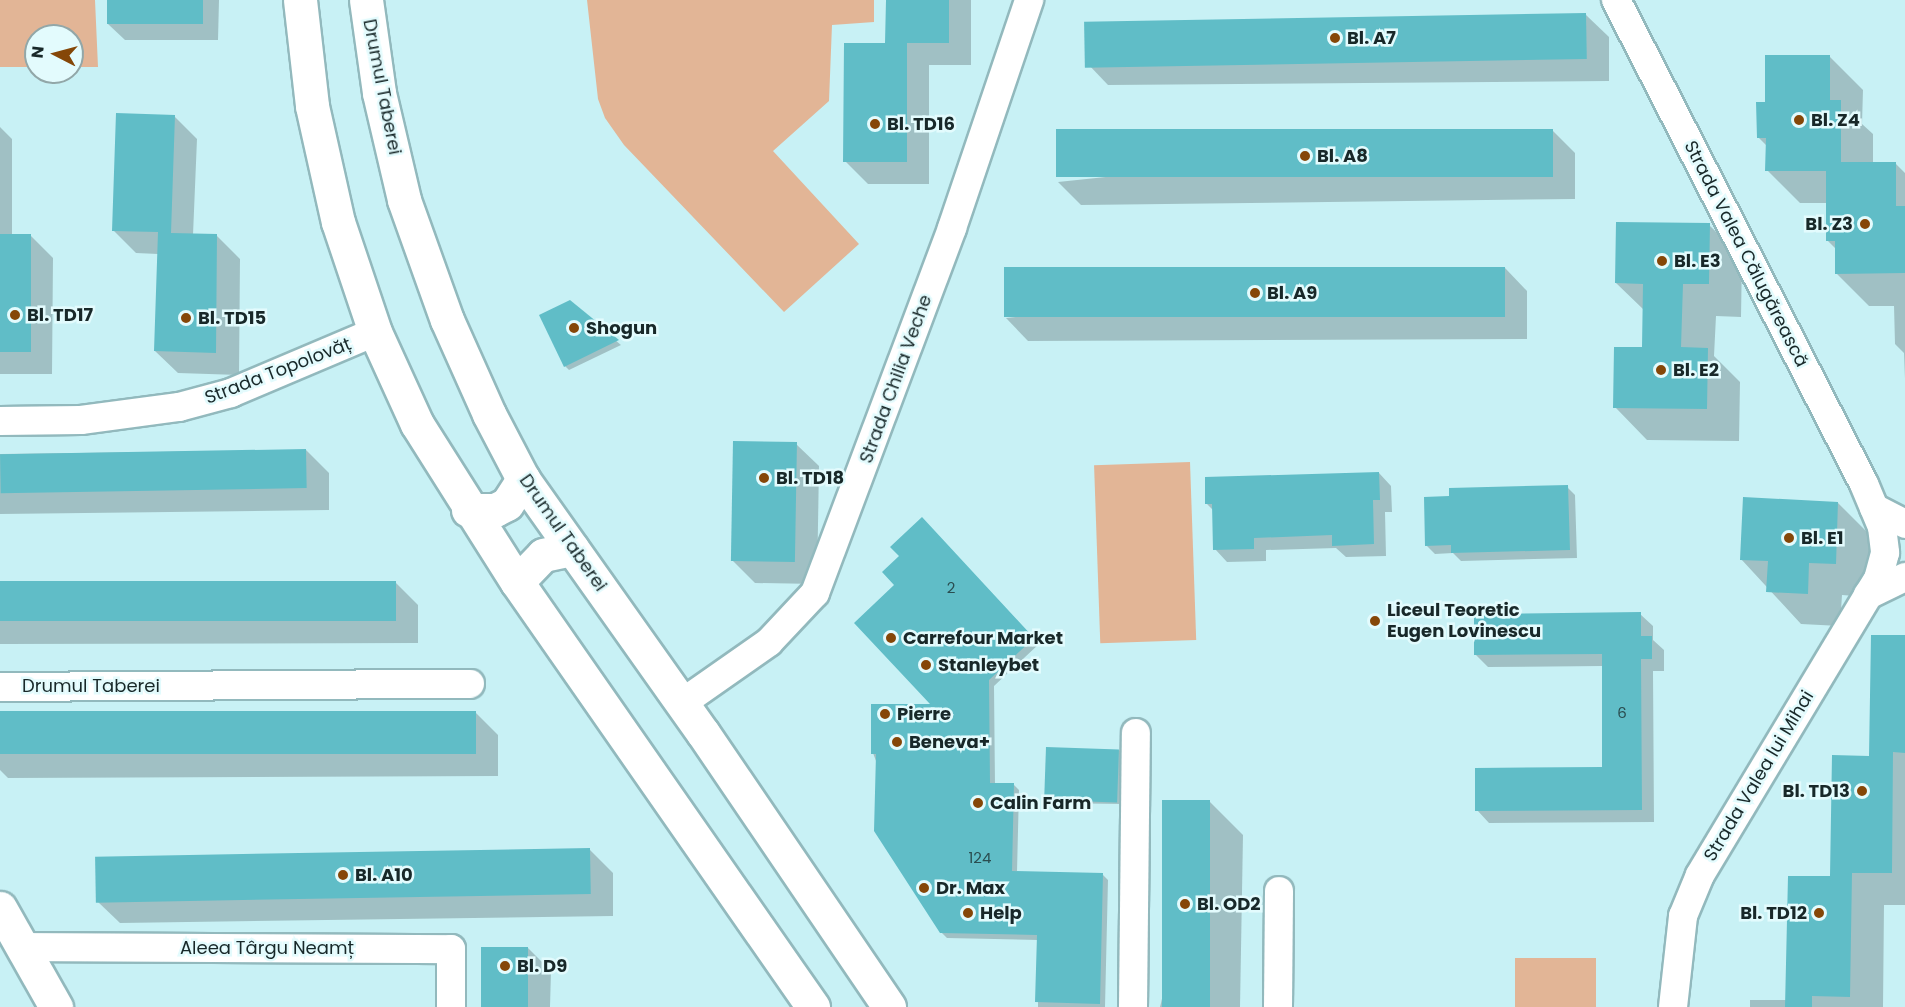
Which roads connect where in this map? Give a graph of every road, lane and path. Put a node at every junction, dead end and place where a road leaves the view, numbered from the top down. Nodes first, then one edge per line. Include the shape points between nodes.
1 (300, 0) edge
2 (366, 0) edge
3 (1029, 0) edge
4 (1616, 0) edge
5 (375, 332) junction
6 (0, 421) edge
7 (523, 479) junction
8 (1874, 508) junction
9 (468, 510) junction
10 (1905, 524) edge
11 (572, 549) junction
12 (1905, 577) edge
13 (516, 582) junction
14 (1868, 595) junction
15 (470, 684) dead end
16 (0, 687) edge
17 (682, 703) junction
18 (1136, 733) dead end
19 (1279, 891) dead end
20 (0, 908) edge
21 (25, 948) junction
22 (56, 1007) edge
23 (451, 1007) edge
24 (813, 1007) edge
25 (889, 1007) edge
26 (1133, 1007) edge
27 (1278, 1007) edge
28 (1673, 1007) edge

1 - 5 main road via 323,161 338,222
2 - 7 main road, Drumul Taberei via 379,93 415,234 447,320
3 - 17 street, Strada Chilia Veche via 952,228 815,593 769,642
4 - 8 street, Strada Valea Călugărească
5 - 6 street, Strada Topolovăț via 231,393 179,407 81,420
5 - 9 main road via 417,424
7 - 9 main road via 507,504 495,510
7 - 11 main road, Drumul Taberei
8 - 10 street
8 - 14 street, Strada Valea Călugărească via 1882,527 1885,553 1878,579
9 - 13 main road
11 - 13 main road via 543,555
11 - 17 main road, Drumul Taberei
12 - 14 street
13 - 24 main road
14 - 28 street, Strada Valea lui Mihai via 1700,875 1683,916
15 - 16 street, Drumul Taberei
17 - 25 main road, Drumul Taberei
18 - 26 street
19 - 27 street
20 - 21 main road
21 - 22 main road
21 - 23 street, Aleea Târgu Neamț via 451,949

